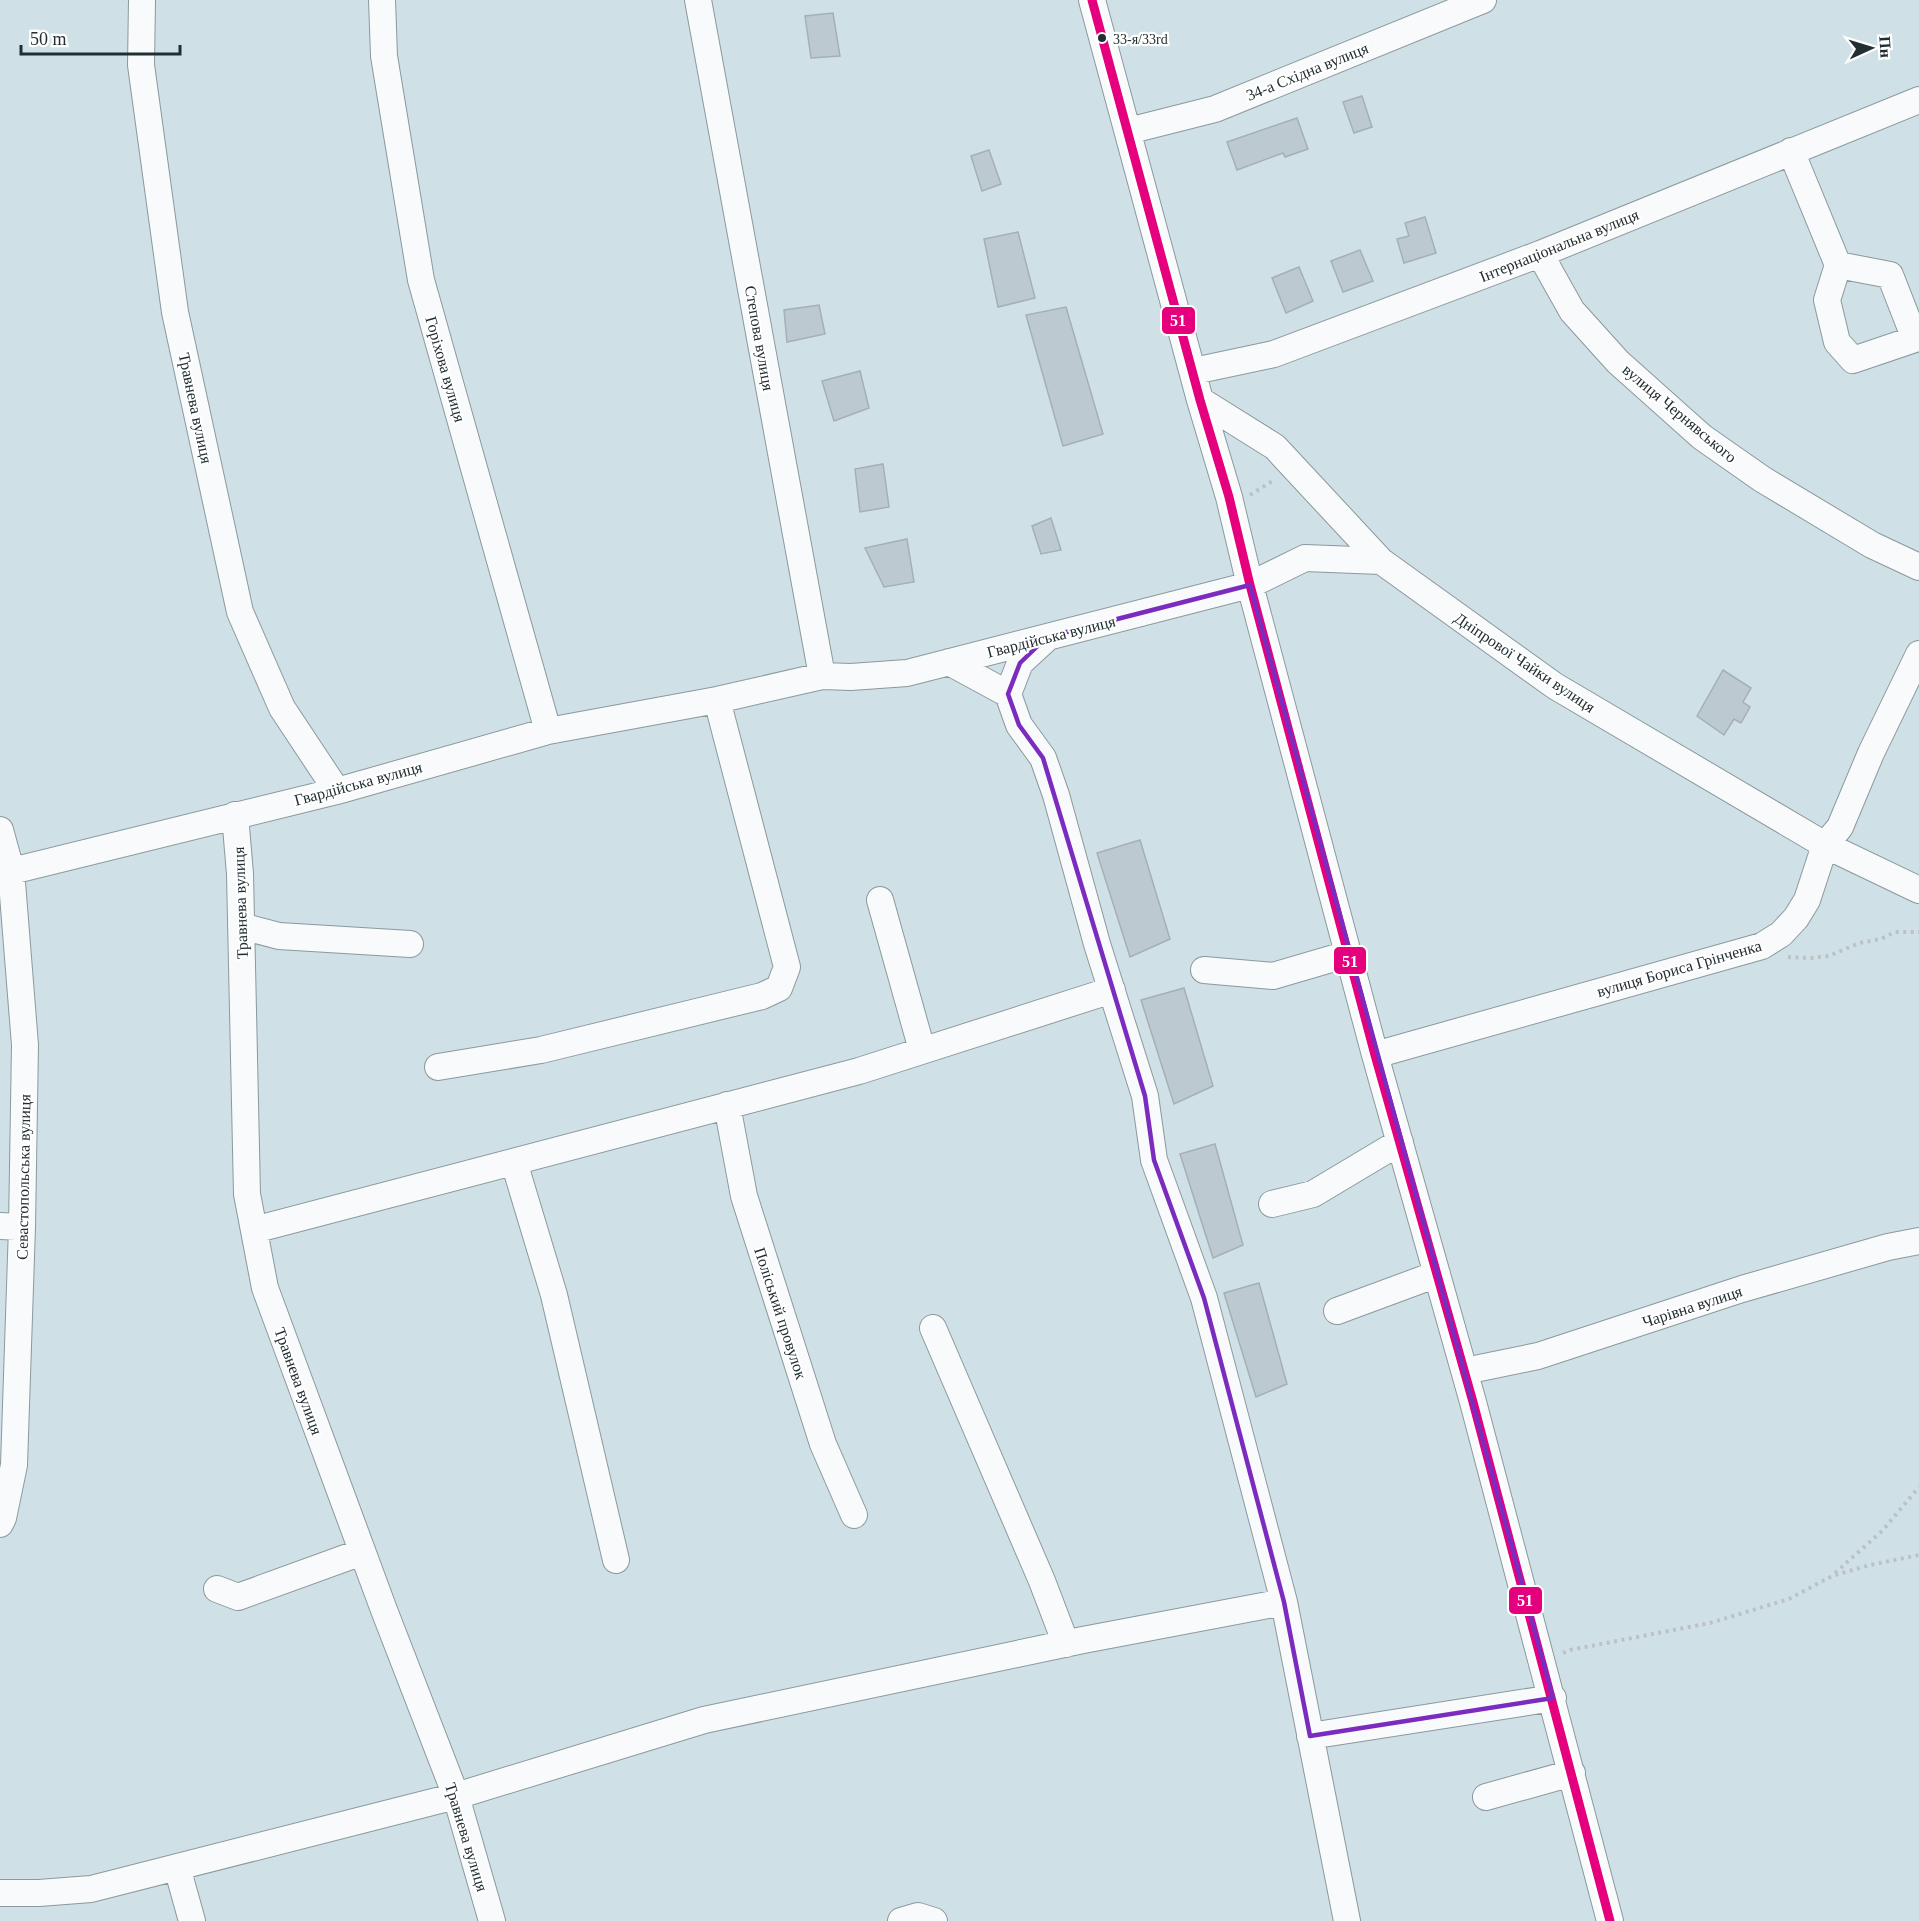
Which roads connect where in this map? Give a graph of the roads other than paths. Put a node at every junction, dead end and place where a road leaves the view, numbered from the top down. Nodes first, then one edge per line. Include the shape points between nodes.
1 (142, 0) edge
2 (382, 0) edge
3 (698, 0) edge
4 (1092, 0) edge
5 (1483, 0) edge
6 (1919, 100) edge
7 (1128, 130) junction
8 (1791, 151) junction
9 (1540, 254) junction
10 (1838, 265) dead end
11 (1194, 371) junction
12 (1200, 400) junction
13 (1381, 561) junction
14 (1919, 567) edge
15 (1250, 585) junction
16 (1047, 637) junction
17 (1919, 654) edge
18 (949, 662) junction
19 (822, 676) junction
20 (1008, 694) junction
21 (717, 700) junction
22 (548, 730) junction
23 (337, 790) junction
24 (235, 815) junction
25 (0, 830) edge
26 (1825, 845) junction
27 (5, 872) edge
28 (1919, 890) edge
29 (880, 900) dead end
30 (241, 926) junction
31 (410, 944) dead end
32 (1348, 954) junction
33 (1204, 970) dead end
34 (1112, 990) junction
35 (922, 1050) junction
36 (1375, 1055) junction
37 (438, 1067) dead end
38 (727, 1105) junction
39 (1400, 1142) junction
40 (513, 1162) junction
41 (1272, 1203) dead end
42 (11, 1226) edge
43 (254, 1230) junction
44 (1919, 1241) edge
45 (1437, 1274) junction
46 (1337, 1311) dead end
47 (933, 1328) dead end
48 (1465, 1371) junction
49 (854, 1515) dead end
50 (0, 1524) edge
51 (362, 1552) junction
52 (616, 1560) dead end
53 (217, 1589) dead end
54 (1284, 1602) junction
55 (1066, 1644) junction
56 (1552, 1698) junction
57 (1310, 1736) junction
58 (1572, 1773) junction
59 (456, 1796) junction
60 (1486, 1797) dead end
61 (177, 1867) junction
62 (0, 1893) edge
63 (192, 1921) edge
64 (492, 1921) edge
65 (901, 1921) edge
66 (934, 1921) edge
67 (1347, 1921) edge
68 (1610, 1921) edge

1 - 23 street, Травнева вулиця via 141,65 175,312 240,612 282,708
2 - 22 street, Горіхова вулиця via 384,56 421,279
3 - 19 street, Степова вулиця
4 - 7 street
5 - 7 street, 34-а Східна вулиця via 1215,109
6 - 8 street, Інтернаціональна вулиця
7 - 11 street
8 - 9 street, Інтернаціональна вулиця
8 - 10 street
9 - 11 street, Інтернаціональна вулиця via 1274,354
9 - 14 street, вулиця Чернявського via 1572,311 1618,362 1702,437 1761,479 1872,545
11 - 12 street
12 - 13 street, Дніпрової Чайки вулиця via 1275,447
12 - 15 street
13 - 15 street, Гвардійська вулиця via 1305,558
13 - 26 street, Дніпрової Чайки вулиця via 1555,686
15 - 16 street, Гвардійська вулиця
15 - 32 street
16 - 18 street, Гвардійська вулиця
16 - 20 street via 1020,663
17 - 26 street, вулиця Бориса Грінченка via 1840,826
18 - 19 street, Гвардійська вулиця via 907,673
18 - 20 street
19 - 21 street, Гвардійська вулиця
20 - 34 street via 1019,725 1043,758
21 - 22 street, Гвардійська вулиця
21 - 37 street via 787,967 778,988 762,996 541,1050
22 - 23 street, Гвардійська вулиця
23 - 24 street, Гвардійська вулиця
24 - 27 street, Гвардійська вулиця
24 - 30 street, Травнева вулиця
25 - 27 street, Севастопольська вулиця
26 - 28 street, Дніпрової Чайки вулиця
26 - 36 street, вулиця Бориса Грінченка via 1807,900 1796,918 1762,946
27 - 42 street, Севастопольська вулиця via 25,1045
29 - 35 street
30 - 31 street via 279,936
30 - 43 street, Травнева вулиця via 247,1194
32 - 33 street via 1273,976
32 - 36 street
34 - 35 street
34 - 54 street via 1145,1096 1154,1160 1204,1298
35 - 38 street via 859,1071
36 - 39 street
38 - 40 street
38 - 49 street, Поліський провулок via 744,1196 823,1444
39 - 41 street via 1313,1194
39 - 45 street
40 - 43 street
40 - 52 street via 554,1295
42 - 50 street, Севастопольська вулиця via 14,1465
43 - 51 street, Травнева вулиця via 265,1288
44 - 48 street, Чарівна вулиця via 1742,1289 1538,1356
45 - 46 street
45 - 48 street
47 - 55 street
48 - 56 street
51 - 53 street via 238,1597
51 - 59 street, Травнева вулиця
54 - 55 street
54 - 57 street
55 - 59 street via 704,1720
56 - 57 street
56 - 58 street
57 - 67 street
58 - 60 street
58 - 68 street
59 - 61 street
59 - 64 street, Травнева вулиця
61 - 62 street via 91,1889
61 - 63 street
65 - 66 street via 918,1916

